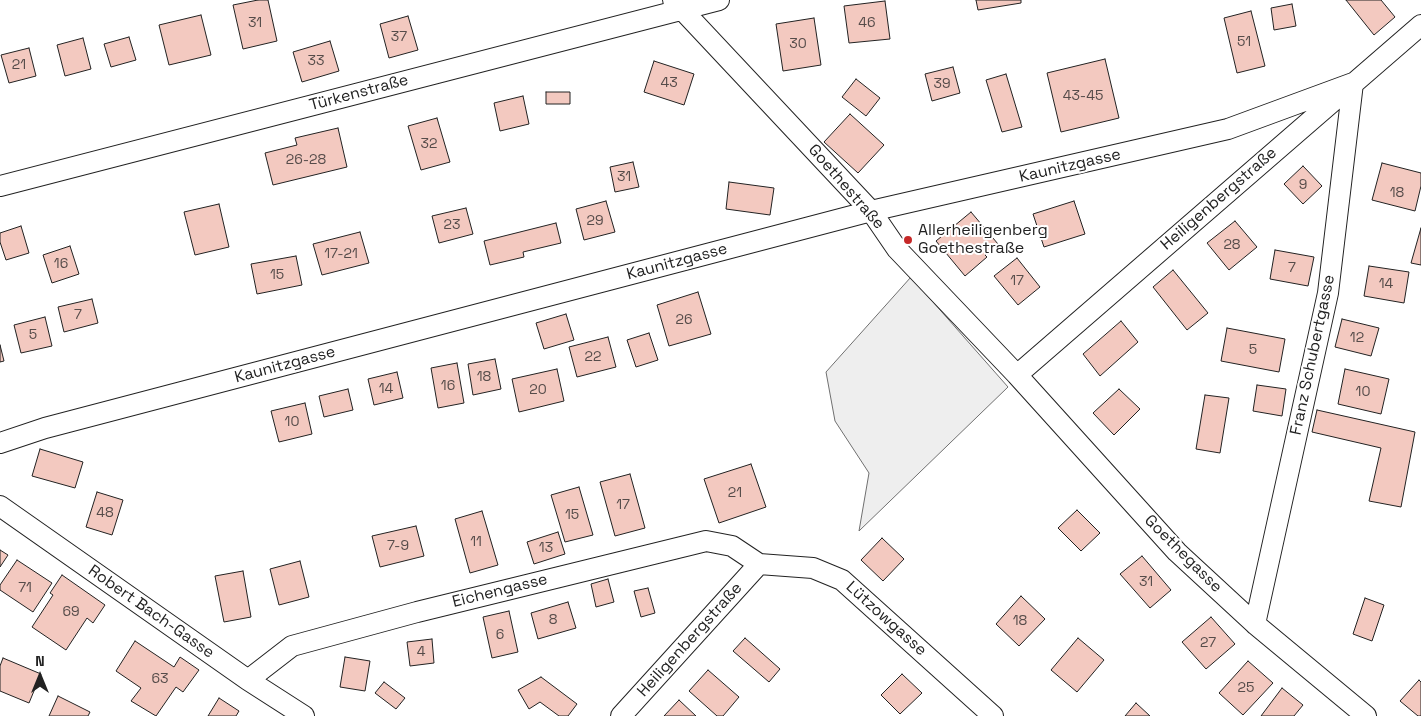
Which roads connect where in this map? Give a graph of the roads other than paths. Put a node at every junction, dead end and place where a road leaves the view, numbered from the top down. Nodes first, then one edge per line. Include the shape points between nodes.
1 (719, 0) edge
2 (677, 5) edge
3 (1421, 25) edge
4 (1354, 83) junction
5 (0, 186) edge
6 (872, 211) junction
7 (1017, 375) junction
8 (0, 443) edge
9 (0, 506) edge
10 (759, 564) junction
11 (1256, 624) junction
12 (248, 680) junction
13 (304, 716) edge
14 (621, 716) edge
15 (994, 716) edge
16 (1366, 716) edge

1 - 2 street, Türkenstraße
2 - 5 street, Türkenstraße
2 - 6 street, Goethestraße
3 - 4 street, Heiligenbergstraße
4 - 6 street, Kaunitzgasse via 1228,129
4 - 7 street, Heiligenbergstraße
4 - 11 street, Franz Schubertgasse via 1328,293
6 - 7 street, Goethestraße via 897,249
6 - 8 street, Kaunitzgasse via 44,428
7 - 11 street, Goethegasse via 1177,552
9 - 12 street, Robert Bach-Gasse
10 - 12 street, Eichengasse via 732,546 706,541 292,646
10 - 14 street, Heiligenbergstraße
10 - 15 street, Lützowgasse via 813,568 842,580
11 - 16 street, Goethegasse
12 - 13 street, Robert Bach-Gasse

